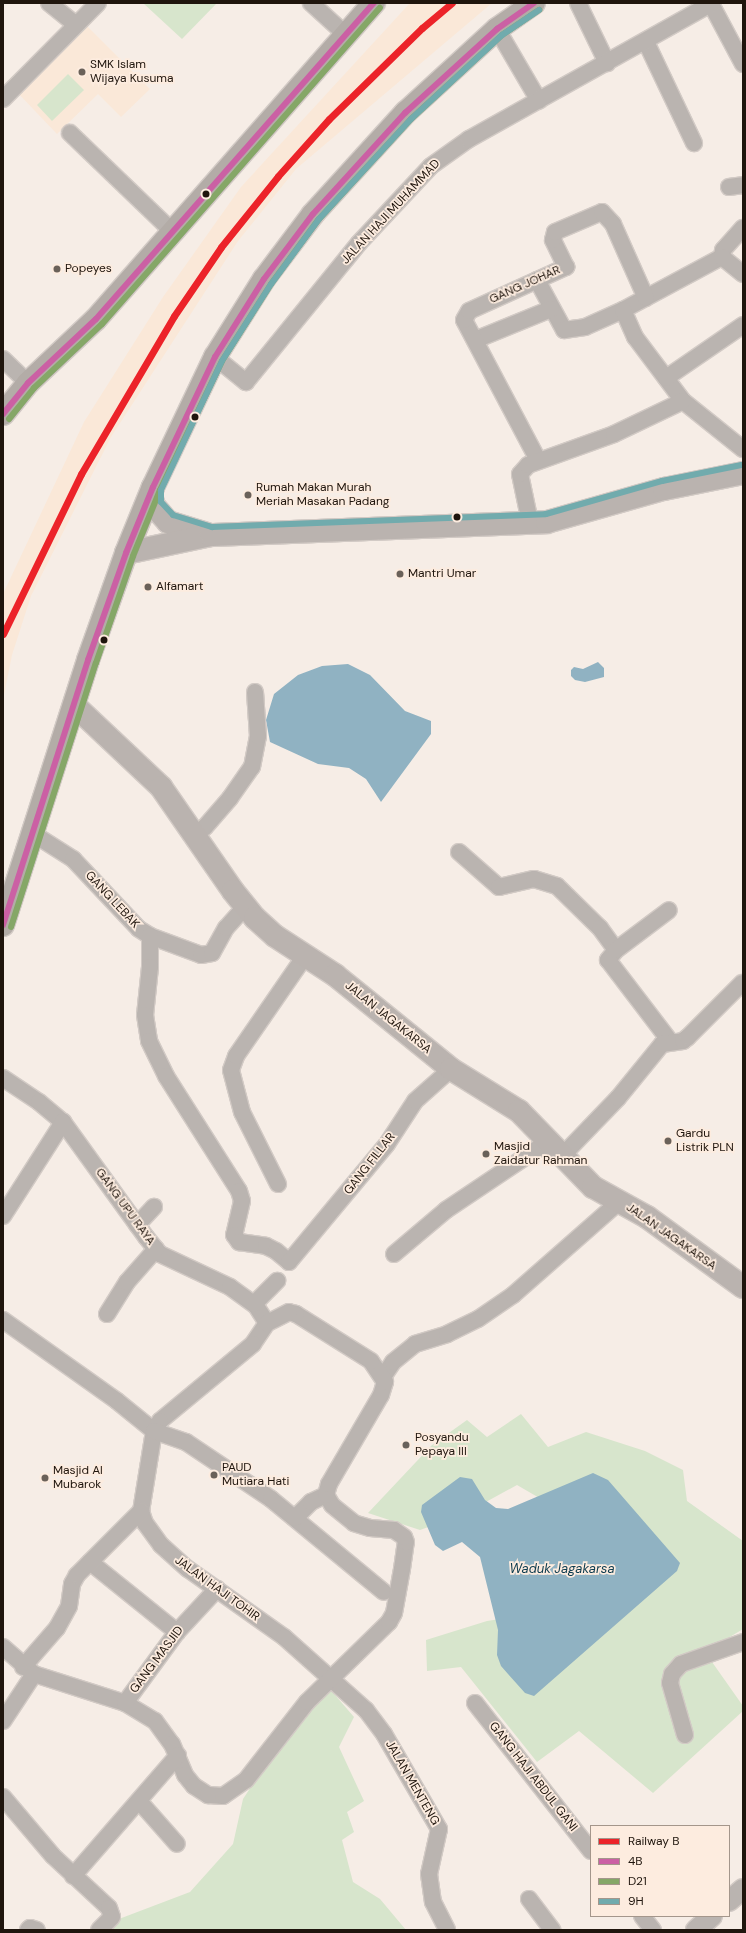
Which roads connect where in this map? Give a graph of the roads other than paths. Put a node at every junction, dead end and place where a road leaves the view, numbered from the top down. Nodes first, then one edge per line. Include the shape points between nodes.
1 (49, 3) edge
2 (98, 3) edge
3 (311, 3) edge
4 (374, 3) edge
5 (534, 3) edge
6 (578, 3) edge
7 (711, 3) edge
8 (692, 8) edge
9 (75, 24) junction
10 (497, 29) junction
11 (345, 34) junction
12 (646, 42) junction
13 (607, 63) junction
14 (743, 64) edge
15 (3, 99) edge
16 (539, 102) junction
17 (70, 133) dead end
18 (694, 143) dead end
19 (743, 228) edge
20 (172, 232) junction
21 (722, 258) junction
22 (743, 274) edge
23 (537, 280) junction
24 (646, 298) junction
25 (551, 309) junction
26 (623, 310) junction
27 (743, 326) edge
28 (475, 340) junction
29 (215, 357) junction
30 (3, 360) edge
31 (666, 378) junction
32 (28, 383) junction
33 (683, 401) junction
34 (3, 414) edge
35 (743, 449) edge
36 (538, 460) junction
37 (743, 473) edge
38 (153, 487) junction
39 (530, 522) junction
40 (212, 535) junction
41 (126, 553) junction
42 (255, 692) dead end
43 (74, 705) junction
44 (32, 833) junction
45 (195, 834) junction
46 (459, 852) dead end
47 (246, 906) junction
48 (669, 910) dead end
49 (3, 926) edge
50 (150, 936) junction
51 (616, 950) junction
52 (305, 956) junction
53 (742, 983) edge
54 (670, 1041) junction
55 (451, 1069) junction
56 (3, 1078) edge
57 (63, 1122) junction
58 (556, 1148) junction
59 (278, 1184) dead end
60 (620, 1201) junction
61 (154, 1207) dead end
62 (3, 1216) edge
63 (137, 1225) junction
64 (156, 1249) junction
65 (394, 1254) dead end
66 (277, 1281) dead end
67 (743, 1287) edge
68 (254, 1304) junction
69 (107, 1314) dead end
70 (268, 1323) junction
71 (5, 1324) edge
72 (383, 1377) junction
73 (154, 1431) junction
74 (326, 1495) junction
75 (141, 1511) junction
76 (295, 1518) junction
77 (90, 1562) junction
78 (217, 1589) junction
79 (384, 1592) dead end
80 (177, 1632) junction
81 (743, 1642) edge
82 (3, 1647) edge
83 (28, 1670) junction
84 (331, 1677) junction
85 (125, 1703) junction
86 (475, 1703) dead end
87 (3, 1721) edge
88 (685, 1735) dead end
89 (178, 1755) junction
90 (3, 1797) edge
91 (139, 1801) junction
92 (177, 1844) dead end
93 (590, 1850) edge
94 (73, 1876) junction
95 (743, 1889) edge
96 (529, 1899) dead end
97 (730, 1900) edge
98 (643, 1917) edge
99 (711, 1917) edge
100 (442, 1928) edge
101 (28, 1930) edge
102 (37, 1930) edge
103 (99, 1930) edge
104 (552, 1930) edge
105 (653, 1930) edge
106 (696, 1930) edge

1 - 9 street
2 - 9 street
3 - 11 street
4 - 11 main road
5 - 10 main road
6 - 13 street
7 - 8 street, JALAN HAJI MUHAMMAD
7 - 14 street
8 - 12 street, JALAN HAJI MUHAMMAD
9 - 15 street
10 - 16 street
10 - 29 main road via 405,112 313,214 264,279
11 - 20 main road
12 - 13 street, JALAN HAJI MUHAMMAD
12 - 18 street
13 - 16 street, JALAN HAJI MUHAMMAD
16 - 29 street, JALAN HAJI MUHAMMAD via 469,139 431,166 359,243 246,382
17 - 20 street
19 - 21 street via 723,250
20 - 32 main road via 96,319
21 - 22 street
21 - 24 street
23 - 24 street, GANG JOHAR via 566,267 552,240 555,232 602,212 613,224
23 - 25 street
23 - 28 street, GANG JOHAR via 469,311 464,320
24 - 26 street
25 - 26 street via 564,330 585,327
25 - 28 street
26 - 31 street via 635,337
27 - 31 street
28 - 36 street, GANG JOHAR
29 - 38 main road
30 - 32 street
31 - 33 street
32 - 34 main road
33 - 35 street
33 - 36 street via 614,434
36 - 39 street via 528,465 520,474
37 - 39 main road via 664,489 547,522
38 - 40 main road via 151,495 154,506 168,522
38 - 41 main road
39 - 40 main road
40 - 41 main road
41 - 43 main road
42 - 45 street via 258,736 252,766 205,828
43 - 44 main road
43 - 45 main road, JALAN JAGAKARSA via 156,782
44 - 49 main road
44 - 50 street, GANG LEBAK via 73,859 96,881 130,922
45 - 47 main road, JALAN JAGAKARSA
46 - 51 street via 499,887 534,879 556,886 600,928
47 - 50 street, GANG LEBAK via 226,928 209,955
47 - 52 main road, JALAN JAGAKARSA via 275,936
48 - 51 street
50 - 55 street, GANG FILLAR via 145,1015 153,1052 239,1191 242,1201 234,1229 235,1239 244,1243 266,1246 289,1262 387,1144 415,1101
51 - 54 street via 608,960
52 - 55 main road, JALAN JAGAKARSA via 335,975
52 - 59 street via 236,1056 231,1070 242,1112
53 - 54 street via 688,1037 678,1042
54 - 58 street via 662,1044 618,1098
55 - 58 main road, JALAN JAGAKARSA via 519,1111
56 - 57 street, GANG UPU RAYA
57 - 62 street
57 - 63 street, GANG UPU RAYA
58 - 60 main road, JALAN JAGAKARSA via 593,1187
58 - 65 street via 446,1210
60 - 67 main road, JALAN JAGAKARSA via 647,1217
60 - 72 street via 513,1295 478,1319 447,1334 415,1344 393,1362
61 - 63 street
63 - 64 street, GANG UPU RAYA
64 - 68 street, GANG UPU RAYA via 165,1257 230,1287
64 - 69 street via 127,1282
66 - 68 street
68 - 70 street, GANG UPU RAYA
70 - 72 street via 289,1312 296,1314 363,1355 379,1369
70 - 73 street via 253,1344 160,1421
71 - 73 street via 117,1401
72 - 74 street via 385,1382 381,1395 329,1484
73 - 75 street
73 - 76 street via 186,1442
74 - 76 street via 311,1502
74 - 84 street via 335,1508 354,1523 370,1528 394,1530 406,1542 392,1618 360,1652
75 - 77 street
75 - 78 street, JALAN HAJI TOHIR via 145,1523 161,1545 188,1569
76 - 79 street via 325,1547
77 - 80 street
77 - 83 street via 72,1584 68,1606 57,1628
78 - 80 street, GANG MASJID
78 - 84 street, JALAN HAJI TOHIR via 284,1637
80 - 85 street, GANG MASJID
81 - 88 street via 681,1664 672,1674 670,1683
82 - 83 street, GANG MASJID
83 - 85 street, GANG MASJID
83 - 87 street
84 - 89 street via 307,1702 246,1780 223,1796 208,1795 194,1786 184,1775
84 - 100 street, JALAN MENTENG via 375,1722 439,1829 429,1874 433,1902
85 - 89 street via 155,1722
86 - 93 street, GANG HAJI ABDUL GANI
89 - 91 street
90 - 94 street
91 - 92 street
91 - 94 street
94 - 103 street via 112,1913 109,1922
95 - 97 street
96 - 104 street
98 - 105 street
99 - 106 street
101 - 102 street

